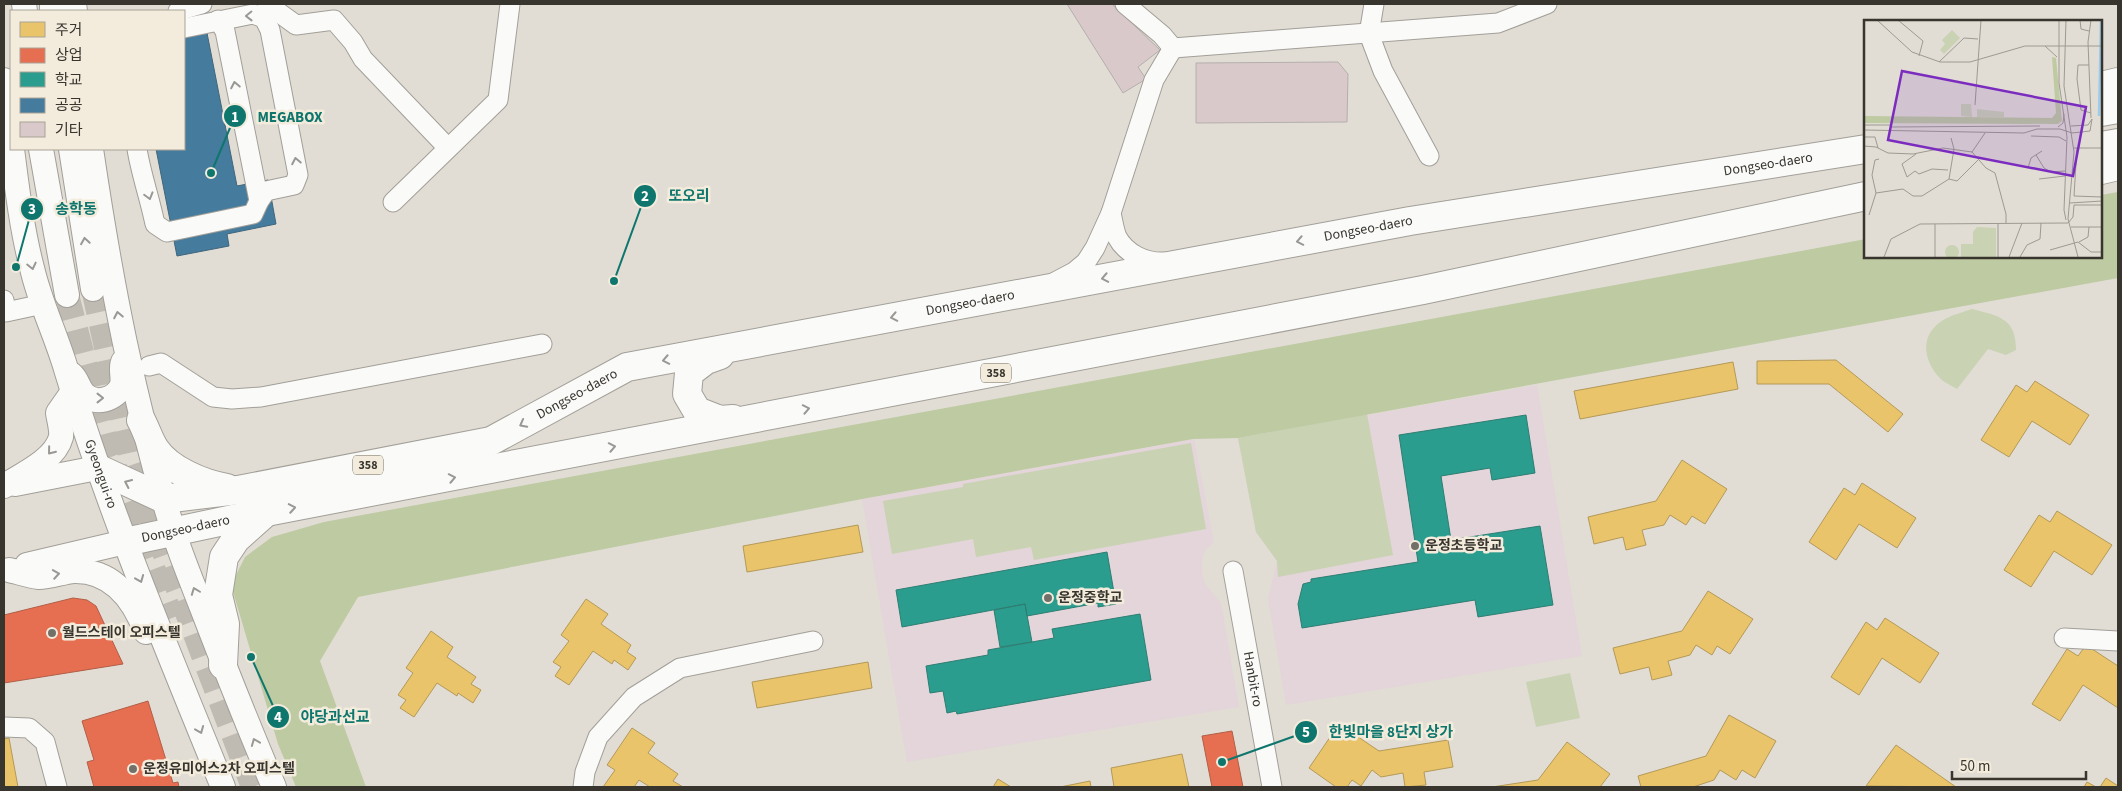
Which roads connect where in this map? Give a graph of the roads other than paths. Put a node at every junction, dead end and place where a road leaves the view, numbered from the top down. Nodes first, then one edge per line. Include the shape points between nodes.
1 (202, 4) edge
2 (268, 4) edge
3 (510, 4) edge
4 (1125, 4) edge
5 (1374, 4) edge
6 (1547, 4) edge
7 (181, 10) edge
8 (218, 20) junction
9 (185, 28) edge
10 (1369, 34) junction
11 (1172, 48) junction
12 (4, 80) edge
13 (2118, 82) edge
14 (2102, 86) edge
15 (2118, 109) edge
16 (2102, 112) edge
17 (1864, 131) edge
18 (10, 134) edge
19 (2118, 143) edge
20 (2102, 146) edge
21 (448, 148) junction
22 (1864, 149) edge
23 (12, 150) edge
24 (41, 150) edge
25 (71, 150) edge
26 (91, 150) edge
27 (137, 150) edge
28 (1429, 156) dead end
29 (2118, 166) edge
30 (2102, 170) edge
31 (1864, 196) edge
32 (258, 201) junction
33 (393, 202) dead end
34 (1864, 212) edge
35 (1111, 213) junction
36 (1410, 221) junction
37 (1199, 260) junction
38 (93, 289) tunnel mouth
39 (1423, 290) junction
40 (1036, 291) junction
41 (67, 295) tunnel mouth
42 (43, 304) junction
43 (4, 308) edge
44 (759, 343) junction
45 (542, 344) dead end
46 (127, 355) junction
47 (149, 366) dead end
48 (66, 369) junction
49 (72, 393) junction
50 (770, 416) junction
51 (141, 420) junction
52 (97, 468) junction
53 (4, 487) edge
54 (238, 490) junction
55 (164, 499) junction
56 (266, 512) junction
57 (173, 531) junction
58 (125, 542) junction
59 (6, 571) edge
60 (1233, 571) dead end
61 (2064, 638) dead end
62 (813, 641) dead end
63 (2118, 641) edge
64 (224, 665) junction
65 (178, 675) junction
66 (4, 727) edge
67 (57, 787) edge
68 (223, 787) edge
69 (274, 787) edge
70 (583, 787) edge
71 (1272, 787) edge

1 - 7 street
2 - 21 street via 296,25 334,20 363,59
3 - 21 street via 498,100
4 - 11 street via 1162,34
5 - 10 street
6 - 10 street via 1498,23
8 - 9 street
32 -> 8 street via 224,31
32 -> 8 street via 266,191 294,185 298,174 270,30 264,18 254,14
10 - 11 street
10 - 28 street via 1383,71
11 - 35 street via 1154,80
12 - 18 main road
13 - 14 highway
15 - 16 highway
17 - 36 highway
19 - 20 highway
21 - 33 street
22 - 36 highway, Dongseo-daero / 358
23 -> 42 main road, Gyeongui-ro via 32,269
24 - 41 main road
38 -> 25 main road
46 -> 26 main road via 106,253
27 -> 32 street via 156,224 167,232 253,214
29 - 30 highway
31 - 39 highway, Dongseo-daero / 358
34 - 39 highway
35 - 37 street via 1116,236 1127,251 1160,262
35 - 40 street via 1086,262 1063,279
36 -> 37 highway, Dongseo-daero / 358
37 -> 40 highway, Dongseo-daero / 358
50 -> 39 highway, Dongseo-daero / 358
40 -> 44 highway, Dongseo-daero / 358
42 - 43 street
42 - 48 main road, Gyeongui-ro
44 - 50 highway via 706,360 689,373 687,394 696,411 720,420
44 -> 54 highway, Dongseo-daero / 358 via 627,368 491,441
45 - 47 street via 261,397 232,399 213,397 161,363
48 -> 46 main road via 89,398 104,399 119,392 124,376 121,366
46 - 51 main road
48 - 49 main road, Gyeongui-ro
49 - 52 main road, Gyeongui-ro
49 -> 53 main road via 58,413 61,436 55,448
56 -> 50 highway, Dongseo-daero / 358
51 - 54 highway via 156,450 181,472 208,485
51 - 55 main road
52 - 53 main road
55 -> 52 highway
52 - 58 main road, Gyeongui-ro
54 - 55 highway, Dongseo-daero / 358
55 - 57 main road
56 - 57 highway, Dongseo-daero / 358
56 - 64 highway via 236,539 224,557 218,595 225,624
57 - 58 highway, Dongseo-daero / 358
64 -> 57 main road
58 - 59 main road
58 -> 65 main road, Gyeongui-ro
59 -> 65 main road via 39,577 75,571 110,581 125,592 156,658
60 - 71 street, Hanbit-ro
61 - 63 street
62 - 70 street via 680,668 634,696 598,737
69 -> 64 main road
65 -> 68 main road, Gyeongui-ro
66 - 67 street via 29,728 45,742

